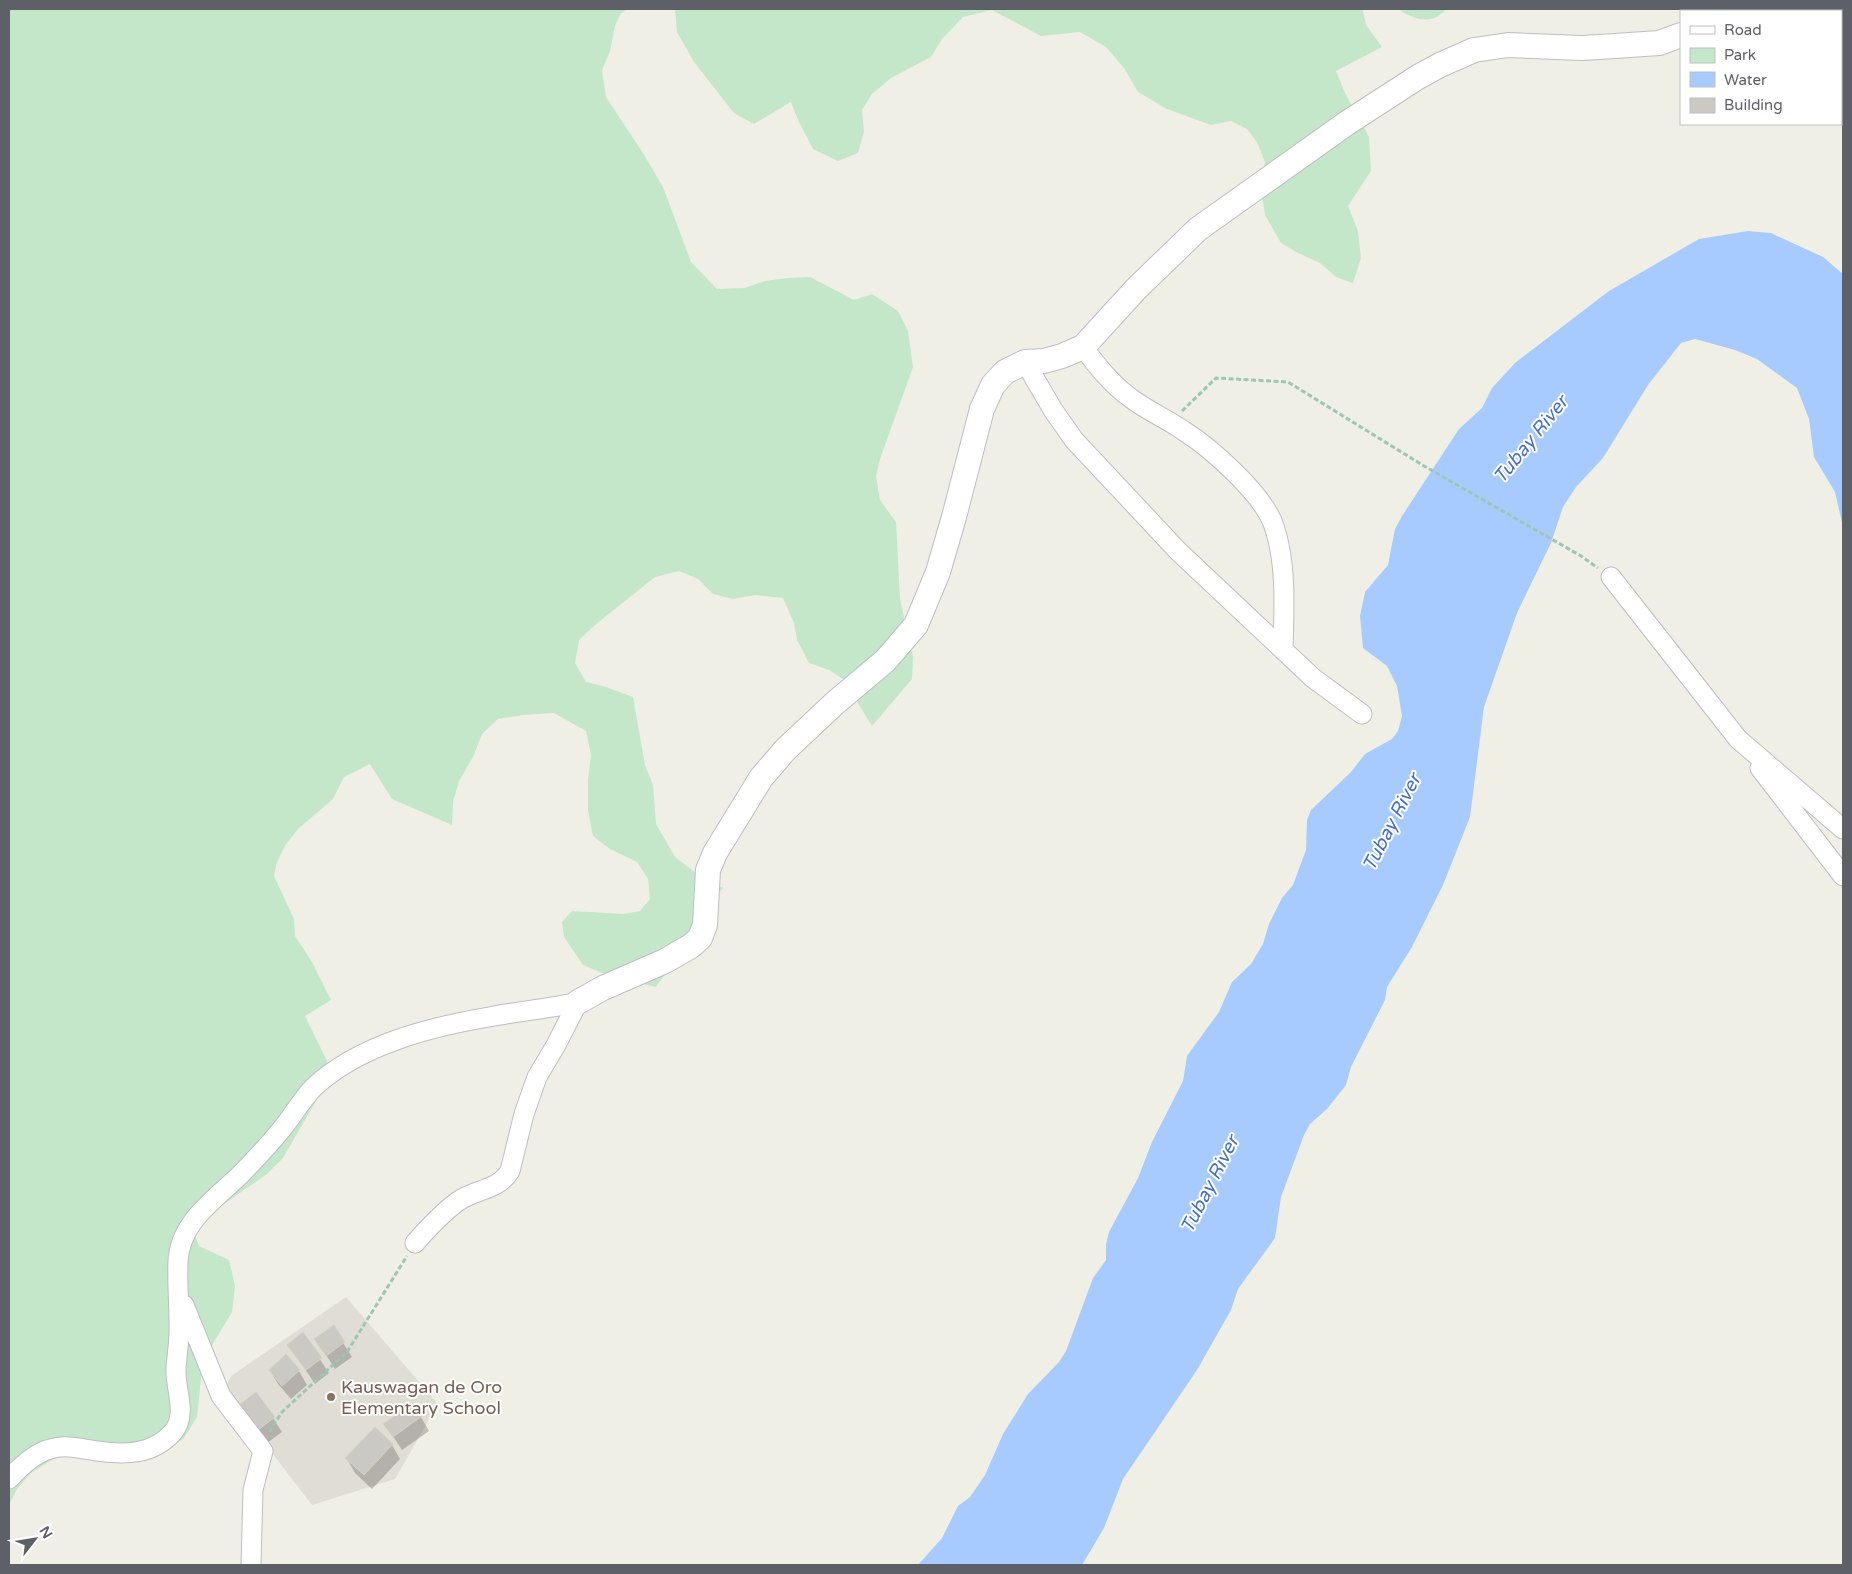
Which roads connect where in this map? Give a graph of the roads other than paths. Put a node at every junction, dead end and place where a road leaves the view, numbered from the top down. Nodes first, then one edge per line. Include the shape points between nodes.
1 (1680, 36) edge
2 (1083, 347) junction
3 (1025, 362) junction
4 (1611, 577) dead end
5 (1283, 650) junction
6 (1362, 714) dead end
7 (1738, 739) junction
8 (1843, 830) edge
9 (1843, 876) edge
10 (578, 1002) junction
11 (415, 1242) road end
12 (179, 1292) junction
13 (9, 1479) edge
14 (251, 1565) edge

1 - 2 street via 1659,43 1615,46 1508,45 1474,50 1418,77 1347,123 1198,230 1136,288
2 - 3 street via 1044,361
2 - 5 street via 1096,365 1132,400 1192,437 1234,472 1257,497 1273,523 1280,547
3 - 5 street via 1074,440 1178,551
3 - 10 street via 1005,372 992,385 986,398 938,572 916,625 885,661 785,750 761,778 708,870 706,925 700,938 665,961
4 - 7 street
5 - 6 street via 1313,678
7 - 8 street
7 - 9 street
10 - 11 street via 537,1077 506,1178 497,1185 459,1200
10 - 12 street via 442,1026 374,1049 341,1067 315,1087 265,1148 188,1227 178,1260
12 - 13 street via 176,1370 180,1413 174,1431 143,1452 98,1452 70,1446 50,1449
12 - 14 street via 221,1396 263,1451 253,1490

